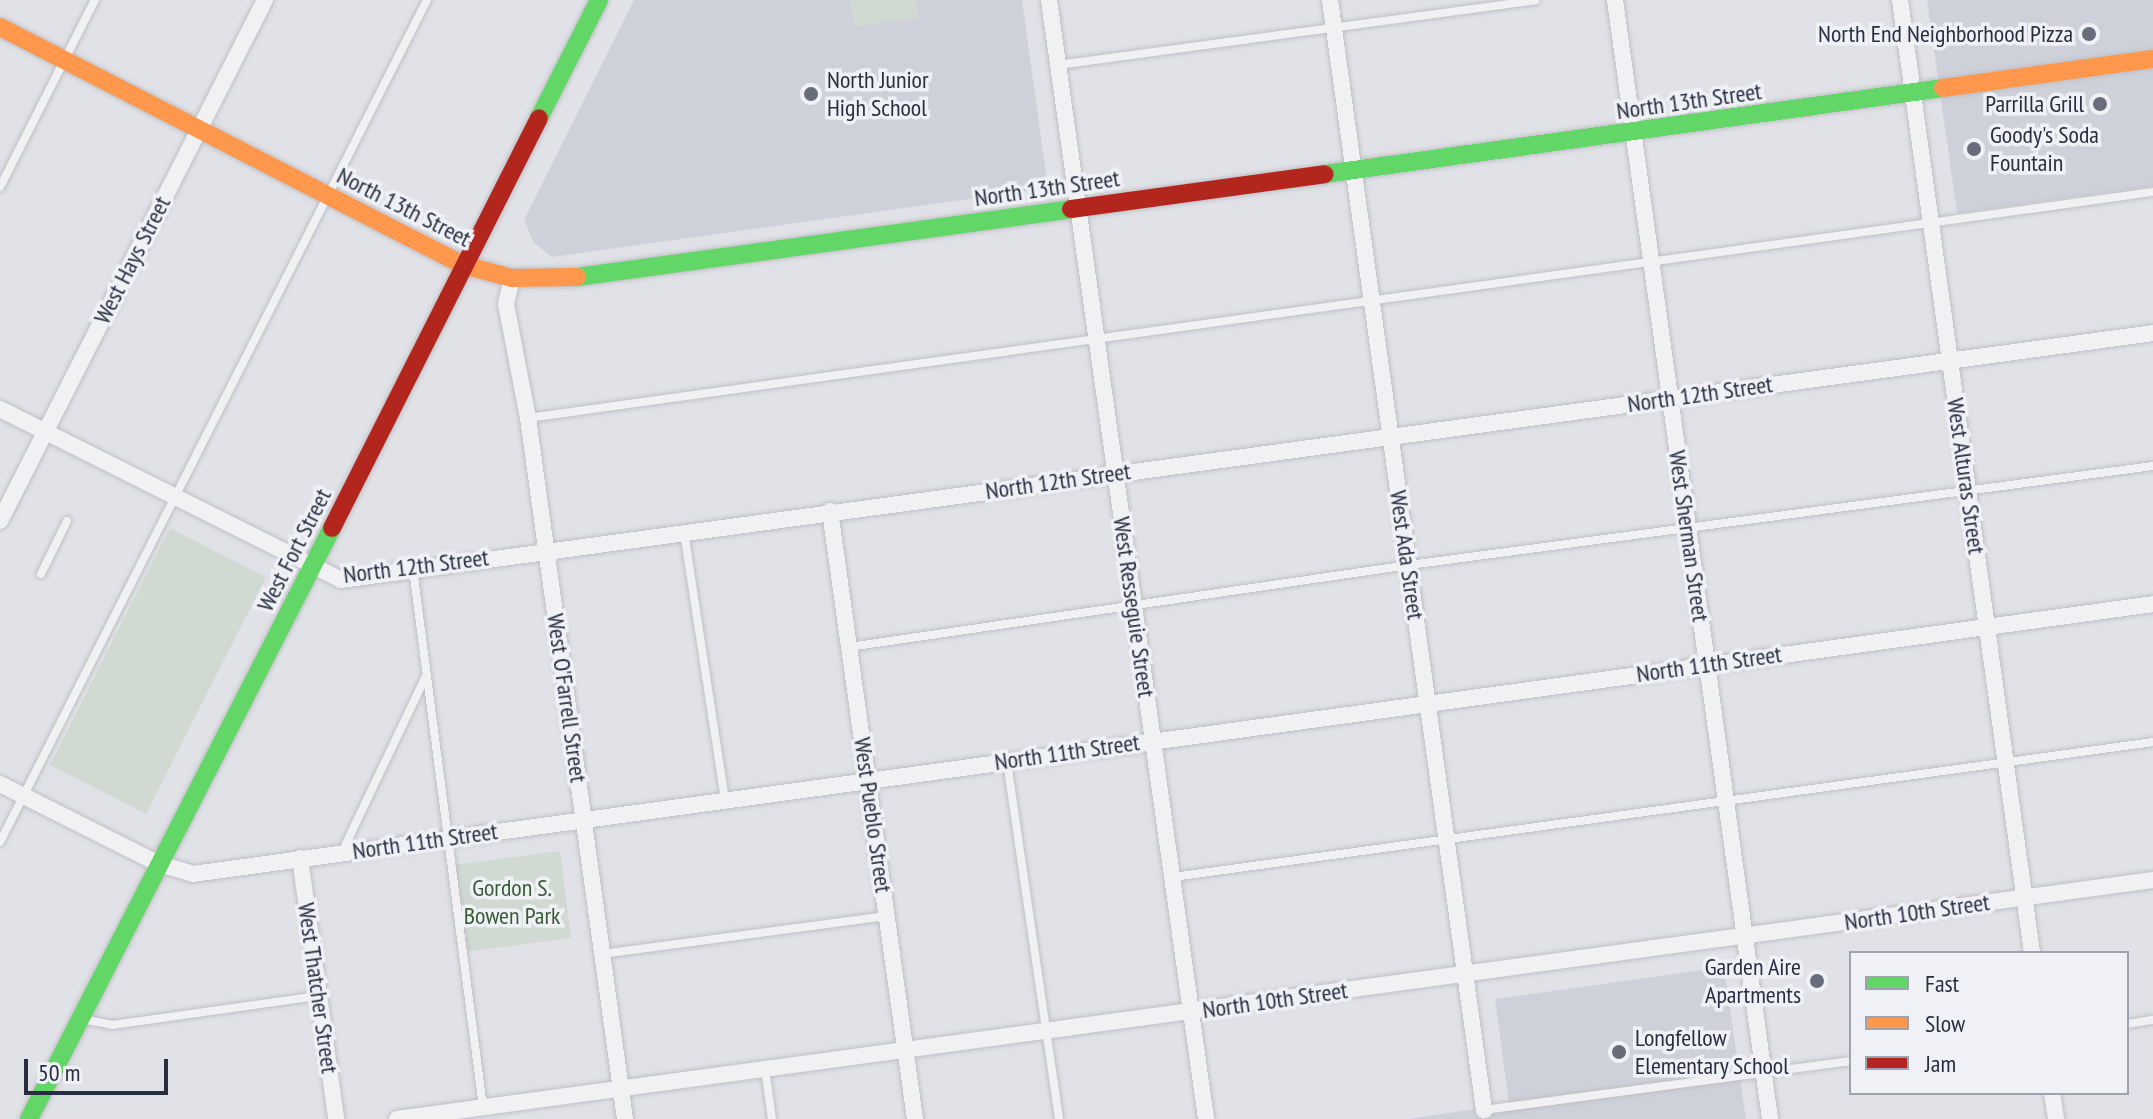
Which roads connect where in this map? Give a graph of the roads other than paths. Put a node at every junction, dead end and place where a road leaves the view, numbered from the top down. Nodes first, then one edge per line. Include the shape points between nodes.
1 (95, 0) edge
2 (265, 0) edge
3 (427, 0) edge
4 (599, 0) edge
5 (1049, 0) edge
6 (1330, 0) edge
7 (1536, 0) edge
8 (1615, 0) edge
9 (1900, 0) edge
10 (0, 27) edge
11 (1334, 27) junction
12 (64, 59) junction
13 (2153, 59) edge
14 (1058, 65) junction
15 (1913, 94) junction
16 (199, 128) junction
17 (1633, 133) junction
18 (1354, 171) junction
19 (0, 187) edge
20 (2153, 192) edge
21 (328, 196) junction
22 (1078, 208) junction
23 (1931, 222) junction
24 (1651, 260) junction
25 (463, 265) junction
26 (512, 278) junction
27 (1372, 299) junction
28 (2153, 333) edge
29 (1096, 337) junction
30 (1950, 360) junction
31 (1670, 398) junction
32 (0, 409) edge
33 (528, 418) junction
34 (45, 432) junction
35 (1391, 436) junction
36 (2153, 466) edge
37 (1115, 473) junction
38 (1968, 491) junction
39 (175, 496) junction
40 (830, 511) junction
41 (0, 521) edge
42 (67, 521) dead end
43 (1688, 530) junction
44 (684, 531) junction
45 (546, 549) junction
46 (1409, 565) junction
47 (312, 568) junction
48 (413, 568) junction
49 (41, 574) dead end
50 (2153, 604) edge
51 (1134, 606) junction
52 (1987, 626) junction
53 (849, 647) junction
54 (1707, 664) junction
55 (426, 675) junction
56 (1428, 703) junction
57 (1152, 740) junction
58 (2153, 742) edge
59 (1007, 761) junction
60 (2006, 762) junction
61 (868, 780) junction
62 (0, 784) edge
63 (24, 795) junction
64 (725, 800) junction
65 (1726, 801) junction
66 (584, 819) junction
67 (446, 838) junction
68 (1447, 839) junction
69 (0, 842) edge
70 (342, 852) junction
71 (300, 858) junction
72 (159, 864) junction
73 (1172, 878) junction
74 (2153, 880) edge
75 (2025, 898) junction
76 (887, 916) junction
77 (1745, 936) junction
78 (2032, 951) edge
79 (602, 954) junction
80 (1465, 974) junction
81 (319, 996) junction
82 (1191, 1011) junction
83 (80, 1019) junction
84 (2153, 1020) edge
85 (2129, 1024) edge
86 (1047, 1031) junction
87 (905, 1050) junction
88 (1849, 1061) edge
89 (765, 1069) junction
90 (1764, 1072) junction
91 (621, 1088) junction
92 (2052, 1095) edge
93 (483, 1107) junction
94 (1484, 1110) joint
95 (29, 1119) edge
96 (336, 1119) edge
97 (397, 1119) edge
98 (625, 1119) edge
99 (772, 1119) edge
100 (915, 1119) edge
101 (1059, 1119) edge
102 (1206, 1119) edge
103 (1770, 1119) edge
104 (2056, 1119) edge

1 - 12 lane
2 - 16 street, West Hays Street
3 - 21 lane
4 - 25 street, West Fort Street
5 - 14 street, West Resseguie Street
6 - 11 street, West Ada Street
7 - 11 lane
8 - 17 street, West Sherman Street
9 - 15 street, West Alturas Street
10 - 12 street, North 13th Street
11 - 14 lane
11 - 18 street, West Ada Street
12 - 16 street, North 13th Street
12 - 19 lane
13 - 15 street, North 13th Street
14 - 22 street, West Resseguie Street
15 - 17 street, North 13th Street
15 - 23 street, West Alturas Street
16 - 21 street, North 13th Street
16 - 34 street, West Hays Street
17 - 18 street, North 13th Street
17 - 24 street, West Sherman Street
18 - 22 street, North 13th Street
18 - 27 street, West Ada Street
20 - 23 lane
21 - 25 street, North 13th Street
21 - 39 lane
22 - 26 street, North 13th Street via 555,280
22 - 29 street, West Resseguie Street
23 - 24 lane
23 - 30 street, West Alturas Street
24 - 27 lane
24 - 31 street, West Sherman Street
25 - 26 street, North 13th Street
25 - 47 street, West Fort Street
26 - 33 street, West O'Farrell Street via 506,304
27 - 29 lane
27 - 35 street, West Ada Street
28 - 30 street, North 12th Street
29 - 33 lane
29 - 37 street, West Resseguie Street
30 - 31 street, North 12th Street
30 - 38 street, West Alturas Street
31 - 35 street, North 12th Street
31 - 43 street, West Sherman Street
32 - 34 street, North 12th Street
33 - 45 street, West O'Farrell Street
34 - 39 street, North 12th Street
34 - 41 street, West Hays Street
35 - 37 street, North 12th Street
35 - 46 street, West Ada Street
36 - 38 lane
37 - 40 street, North 12th Street
37 - 51 street, West Resseguie Street
38 - 43 lane
38 - 52 street, West Alturas Street
39 - 47 street, North 12th Street
39 - 63 lane
40 - 44 street, North 12th Street
40 - 53 street, West Pueblo Street
42 - 49 lane
43 - 46 lane
43 - 54 street, West Sherman Street
44 - 45 street, North 12th Street
44 - 64 lane
45 - 48 street, North 12th Street
45 - 66 street, West O'Farrell Street
46 - 51 lane
46 - 56 street, West Ada Street
47 - 48 street, North 12th Street via 341,580
47 - 72 street, West Fort Street
48 - 55 lane
50 - 52 street, North 11th Street
51 - 53 lane
51 - 57 street, West Resseguie Street
52 - 54 street, North 11th Street
52 - 60 street, West Alturas Street
53 - 61 street, West Pueblo Street
54 - 56 street, North 11th Street
54 - 65 street, West Sherman Street
55 - 67 lane
55 - 70 lane
56 - 57 street, North 11th Street
56 - 68 street, West Ada Street
57 - 59 street, North 11th Street
57 - 73 street, West Resseguie Street
58 - 60 lane
59 - 61 street, North 11th Street
59 - 86 lane
60 - 65 lane
60 - 75 street, West Alturas Street
61 - 64 street, North 11th Street
61 - 76 street, West Pueblo Street
62 - 63 street, North 11th Street
63 - 69 lane
63 - 72 street, North 11th Street
64 - 66 street, North 11th Street
65 - 68 lane
65 - 77 street, West Sherman Street
66 - 67 street, North 11th Street
66 - 79 street, West O'Farrell Street
67 - 70 street, North 11th Street
67 - 93 lane
68 - 73 lane
68 - 80 street, West Ada Street
70 - 71 street, North 11th Street
71 - 72 street, North 11th Street via 193,874
71 - 81 street, West Thatcher Street
72 - 83 street, West Fort Street
73 - 82 street, West Resseguie Street
74 - 75 street, North 10th Street
75 - 77 street, North 10th Street
75 - 78 street, West Alturas Street
76 - 79 lane
76 - 87 street, West Pueblo Street
77 - 80 street, North 10th Street
77 - 90 street, West Sherman Street
79 - 91 street, West O'Farrell Street
80 - 82 street, North 10th Street
80 - 94 street, West Ada Street
81 - 83 lane via 112,1025
81 - 96 street, West Thatcher Street
82 - 86 street, North 10th Street
82 - 102 street, West Resseguie Street
83 - 95 street, West Fort Street
84 - 85 lane
86 - 87 street, North 10th Street
86 - 101 lane
87 - 89 street, North 10th Street
87 - 100 street, West Pueblo Street
88 - 90 lane
89 - 91 street, North 10th Street
89 - 99 lane
90 - 94 lane
90 - 103 street, West Sherman Street
91 - 93 street, North 10th Street
91 - 98 street, West O'Farrell Street
92 - 104 street
93 - 97 street, North 10th Street

